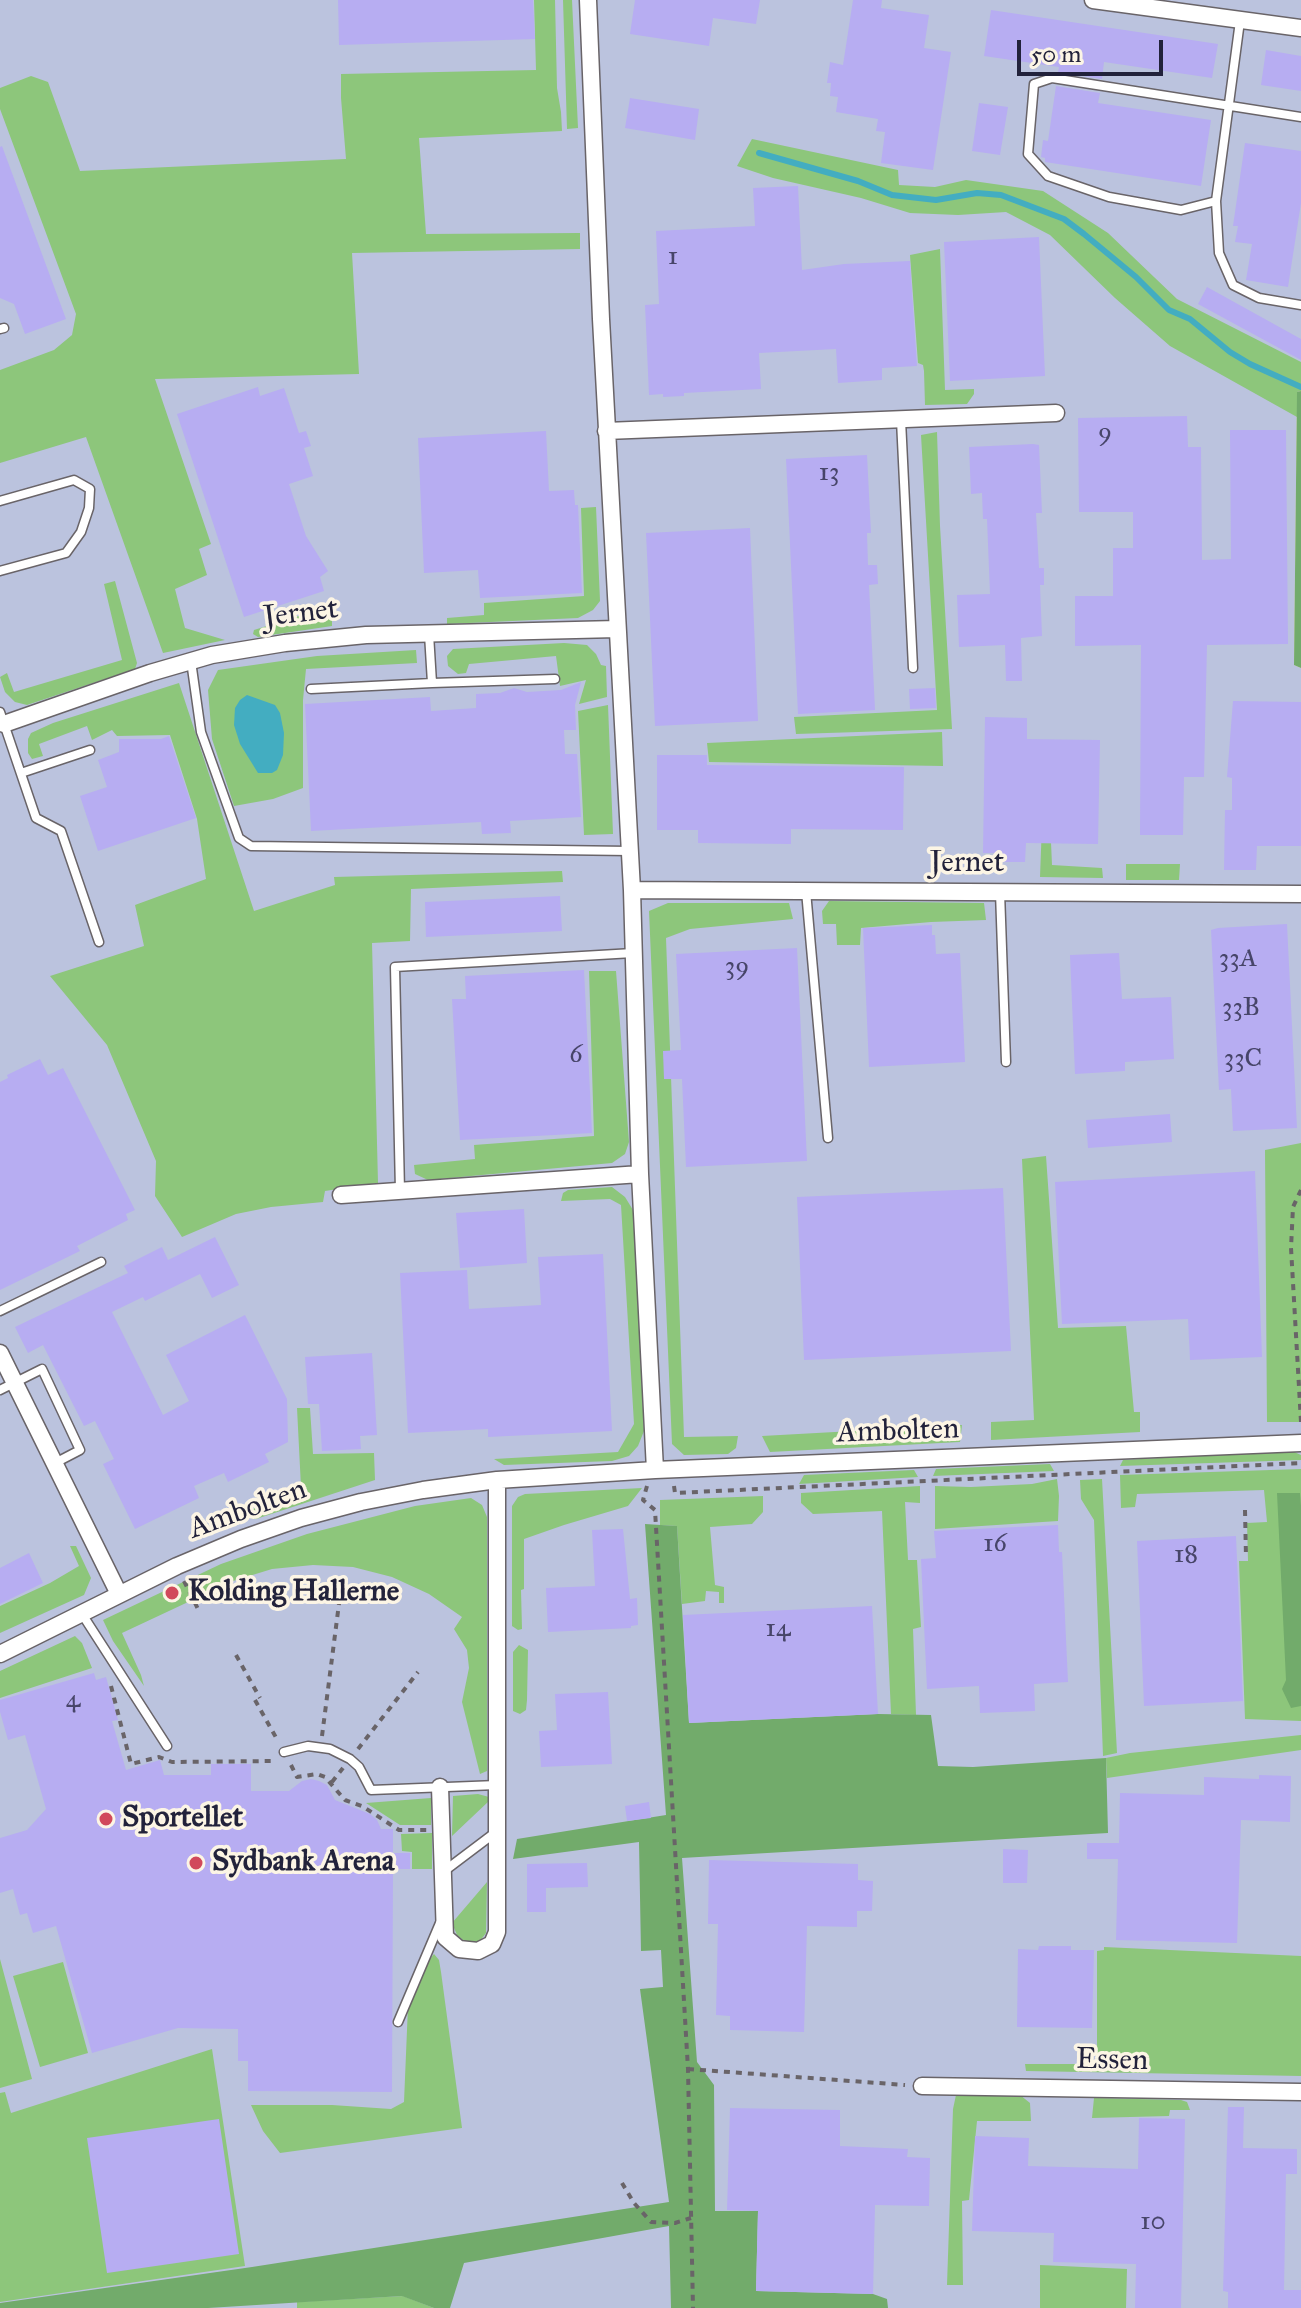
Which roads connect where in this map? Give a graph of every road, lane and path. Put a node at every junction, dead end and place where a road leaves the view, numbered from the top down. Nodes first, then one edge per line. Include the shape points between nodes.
1 (588, 0) edge
2 (1093, 0) edge
3 (1240, 20) junction
4 (1301, 28) edge
5 (1229, 106) junction
6 (1301, 117) edge
7 (1216, 201) junction
8 (1301, 305) edge
9 (1056, 413) dead end
10 (901, 419) junction
11 (606, 431) junction
12 (0, 501) edge
13 (0, 571) edge
14 (617, 629) junction
15 (429, 634) junction
16 (191, 661) junction
17 (913, 668) dead end
18 (555, 679) dead end
19 (432, 683) junction
20 (311, 689) dead end
21 (2, 718) edge
22 (90, 750) dead end
23 (20, 769) junction
24 (630, 851) junction
25 (632, 890) junction
26 (806, 891) junction
27 (1000, 892) junction
28 (1301, 894) edge
29 (99, 942) dead end
30 (634, 953) junction
31 (1006, 1062) dead end
32 (828, 1138) dead end
33 (640, 1174) junction
34 (1301, 1190) edge
35 (400, 1191) junction
36 (341, 1195) dead end
37 (101, 1262) dead end
38 (0, 1311) edge
39 (0, 1353) edge
40 (8, 1387) edge
41 (1301, 1422) edge
42 (1301, 1443) edge
43 (55, 1463) junction
44 (1301, 1463) edge
45 (663, 1469) junction
46 (497, 1480) junction
47 (1245, 1510) dead end
48 (1246, 1557) dead end
49 (177, 1566) junction
50 (341, 1588) dead end
51 (119, 1594) junction
52 (199, 1611) dead end
53 (82, 1613) junction
54 (0, 1654) edge
55 (236, 1655) dead end
56 (418, 1672) dead end
57 (108, 1678) dead end
58 (167, 1746) dead end
59 (320, 1747) junction
60 (284, 1752) joint
61 (350, 1759) junction
62 (332, 1782) junction
63 (497, 1785) junction
64 (440, 1787) junction
65 (441, 1830) junction
66 (497, 1831) junction
67 (442, 1872) junction
68 (443, 1915) junction
69 (398, 2022) dead end
70 (688, 2069) junction
71 (922, 2086) joint
72 (1301, 2092) edge
73 (622, 2183) dead end
74 (691, 2218) junction
75 (693, 2308) edge

1 - 11 street
2 - 3 street
3 - 4 street
3 - 5 lane
5 - 6 lane
5 - 7 lane
5 - 7 lane via 1052,78 1034,84 1028,154 1048,176 1109,197 1181,210
7 - 8 lane via 1219,253 1233,285 1259,298
9 - 10 street
10 - 11 street
10 - 17 lane
11 - 14 street
12 - 13 lane via 74,480 90,489 81,532 66,553
14 - 15 street, Jernet
14 - 24 street
15 - 16 street, Jernet via 285,643
15 - 19 lane
16 - 21 street, Jernet
16 - 24 lane via 201,732 239,838 251,846
18 - 19 lane
19 - 20 lane
21 - 23 lane, Jernet
22 - 23 lane
23 - 29 lane, Jernet via 36,818 61,831
24 - 25 street
25 - 26 street, Jernet
25 - 30 street
26 - 27 street, Jernet
26 - 32 lane
27 - 28 street, Jernet
27 - 31 lane
30 - 33 street
30 - 35 lane via 395,967
33 - 35 street
33 - 45 street
34 - 41 path via 1293,1207 1291,1248
35 - 36 street
37 - 38 lane
39 - 40 street
40 - 43 street
40 - 43 lane via 42,1369 80,1450
42 - 45 street, Ambolten
43 - 51 street
44 - 45 path via 675,1493
45 - 46 street, Ambolten
45 - 70 path via 643,1500 655,1510
46 - 49 street, Ambolten via 361,1502 301,1518
46 - 63 street
47 - 48 path
49 - 51 street, Ambolten
49 - 52 path
50 - 59 path
51 - 53 street, Ambolten
53 - 54 street, Ambolten
53 - 58 lane
55 - 60 path
56 - 61 path
57 - 62 path via 131,1764 159,1757 172,1762 288,1761 297,1777 317,1774
59 - 60 lane
59 - 61 lane
61 - 62 path
61 - 64 lane via 371,1790
62 - 65 path via 345,1800 399,1830
63 - 64 lane
63 - 66 street
64 - 65 street
65 - 67 street
66 - 67 lane
66 - 68 street via 497,1932 492,1944 478,1951 459,1949 445,1937
67 - 68 street
68 - 69 lane
70 - 71 path
70 - 74 path
71 - 72 street, Essen
73 - 74 path via 651,2222
74 - 75 path

